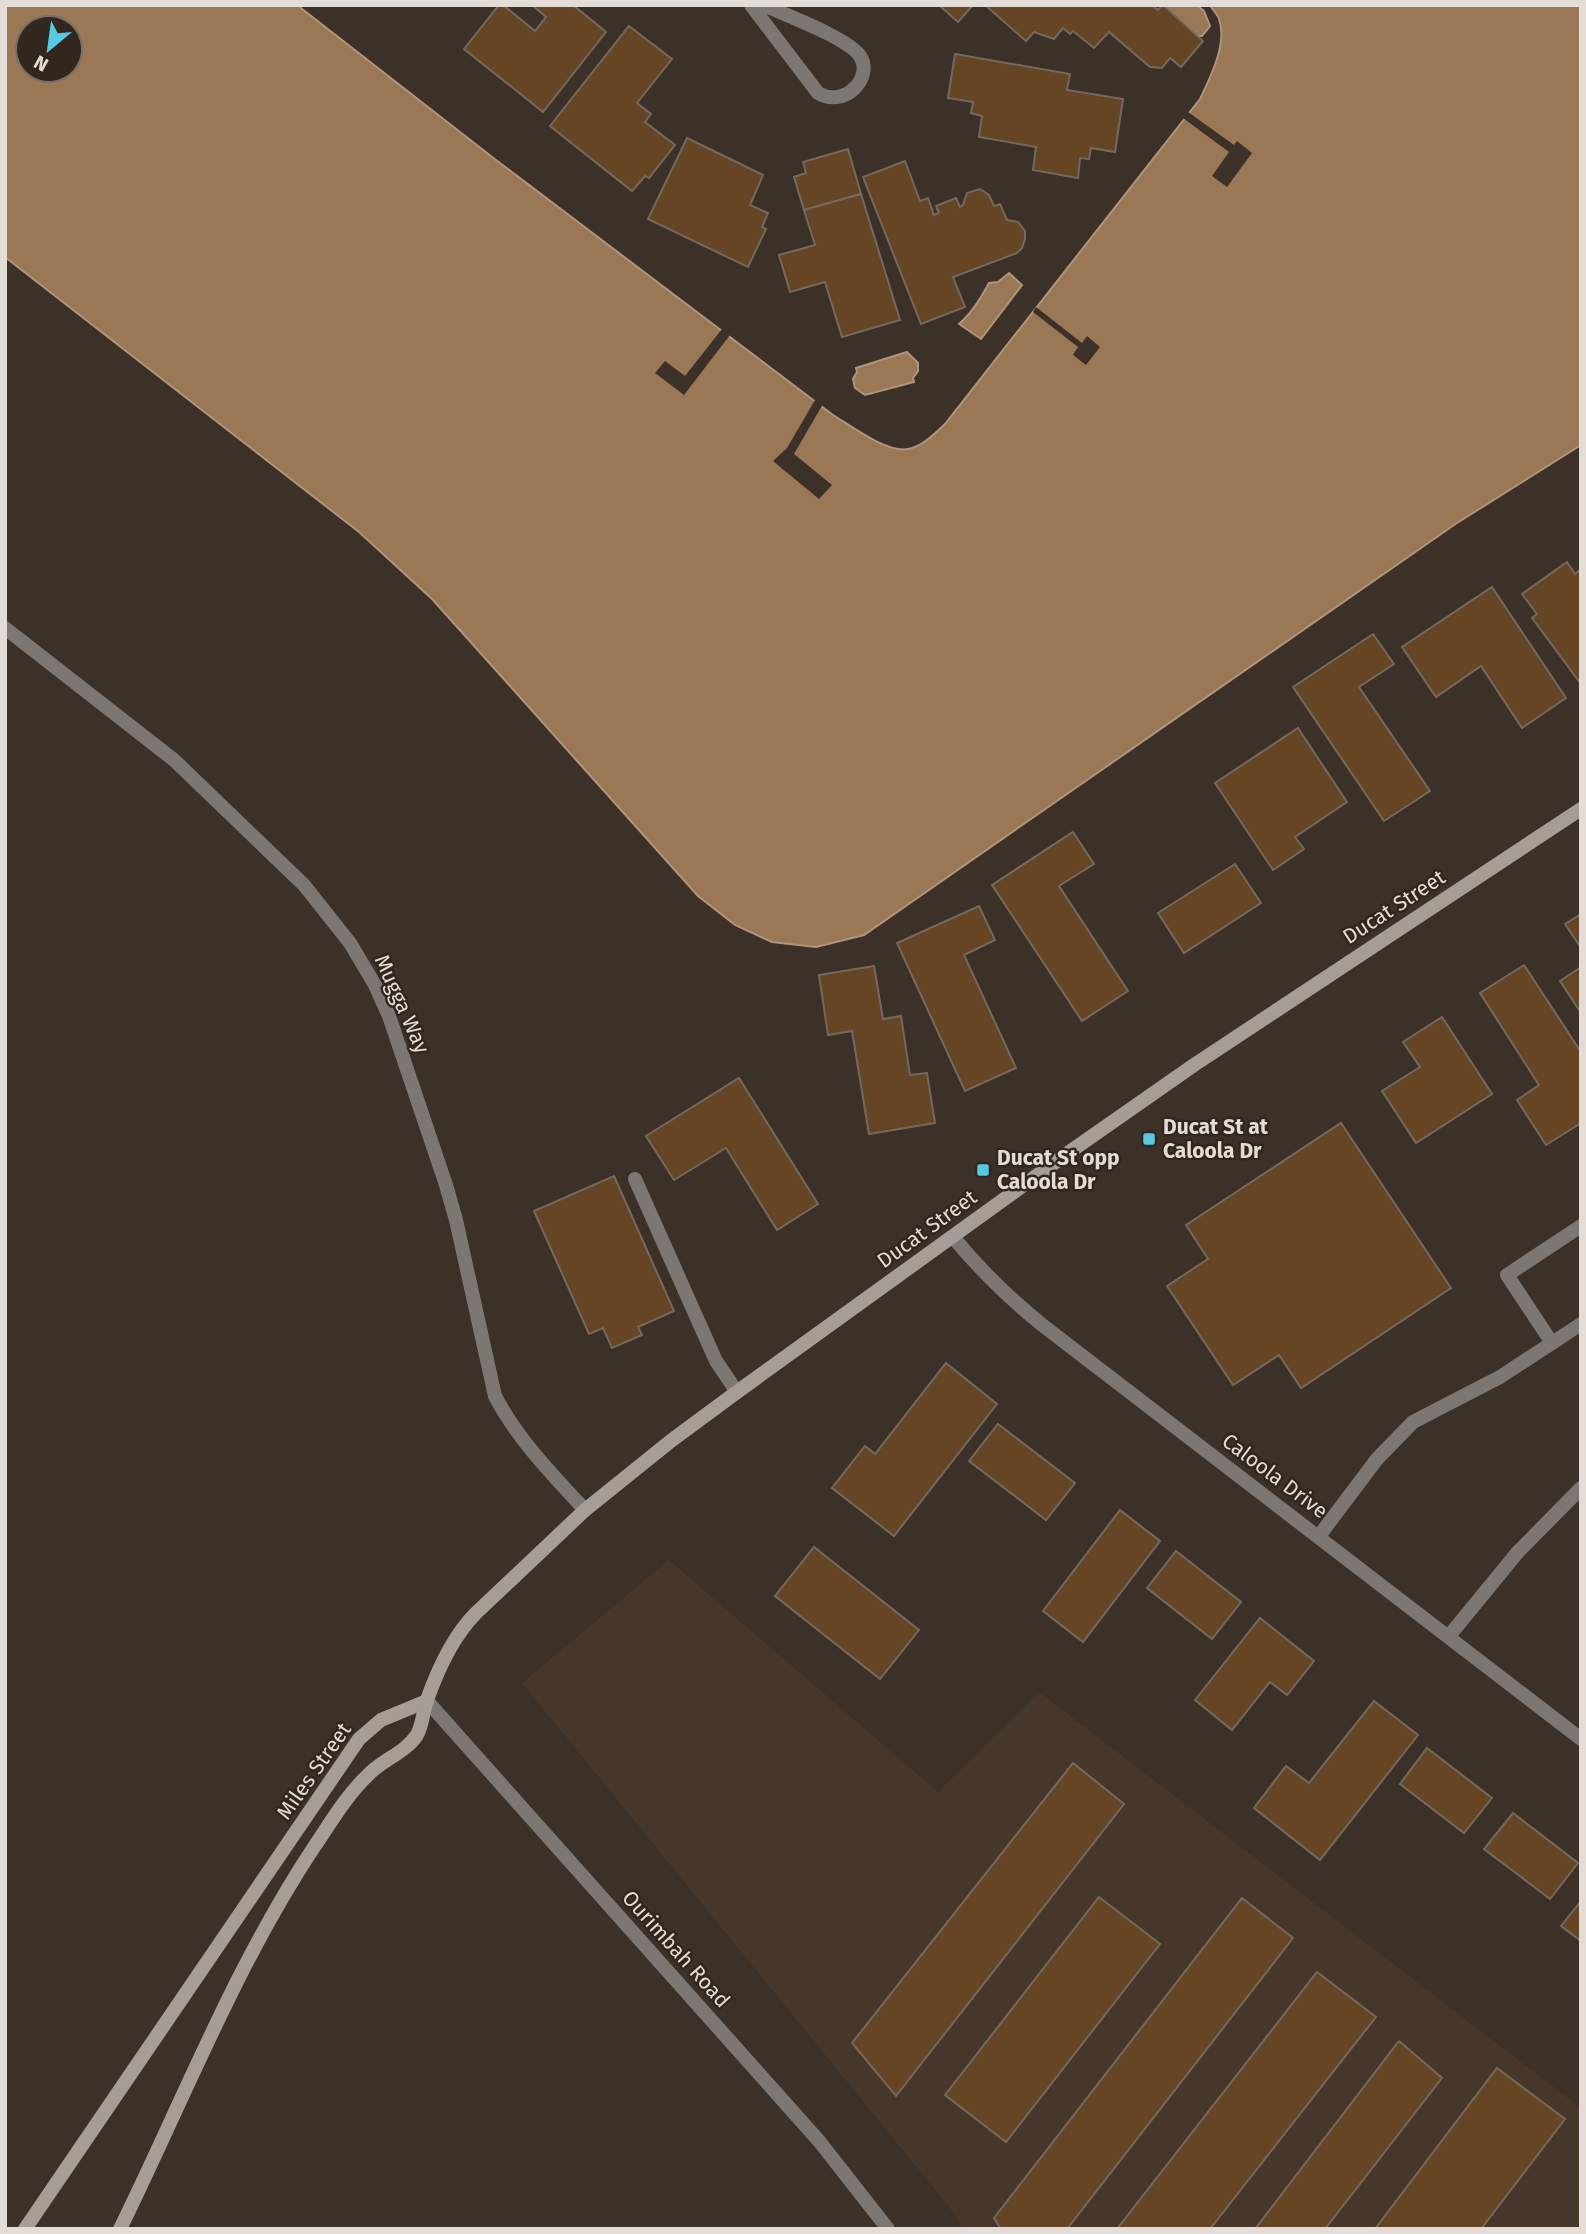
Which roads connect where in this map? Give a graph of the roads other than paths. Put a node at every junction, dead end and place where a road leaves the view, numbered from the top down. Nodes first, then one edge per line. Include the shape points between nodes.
1 (751, 5) edge
2 (764, 5) edge
3 (5, 628) edge
4 (1581, 809) edge
5 (635, 1178) dead end
6 (1581, 1226) edge
7 (953, 1237) junction
8 (1581, 1324) edge
9 (1552, 1343) junction
10 (737, 1392) junction
11 (1581, 1488) edge
12 (585, 1510) junction
13 (1319, 1536) junction
14 (1449, 1636) junction
15 (427, 1700) junction
16 (1581, 1739) edge
17 (25, 2229) edge
18 (120, 2229) edge
19 (888, 2229) edge

1 - 2 street via 818,93 827,99 848,95 864,67 860,55 845,43
3 - 12 street, Mugga Way via 174,760 304,885 350,943 389,1016 433,1145 456,1220 495,1396 524,1443
4 - 7 street, Ducat Street via 1194,1065
5 - 10 street via 716,1361
6 - 9 street via 1507,1275
7 - 10 street, Ducat Street
7 - 13 street, Caloola Drive via 1017,1305
8 - 9 street
9 - 13 street via 1500,1377 1413,1422 1377,1460
10 - 12 street, Ducat Street
11 - 14 street via 1517,1553
12 - 15 street, Ducat Street via 464,1624
13 - 14 street, Caloola Drive
14 - 16 street, Caloola Drive
15 - 17 street, Miles Street via 381,1720 359,1739
15 - 18 street, Miles Street via 414,1738 355,1788 265,1927
15 - 19 street, Ourimbah Road via 819,2141

